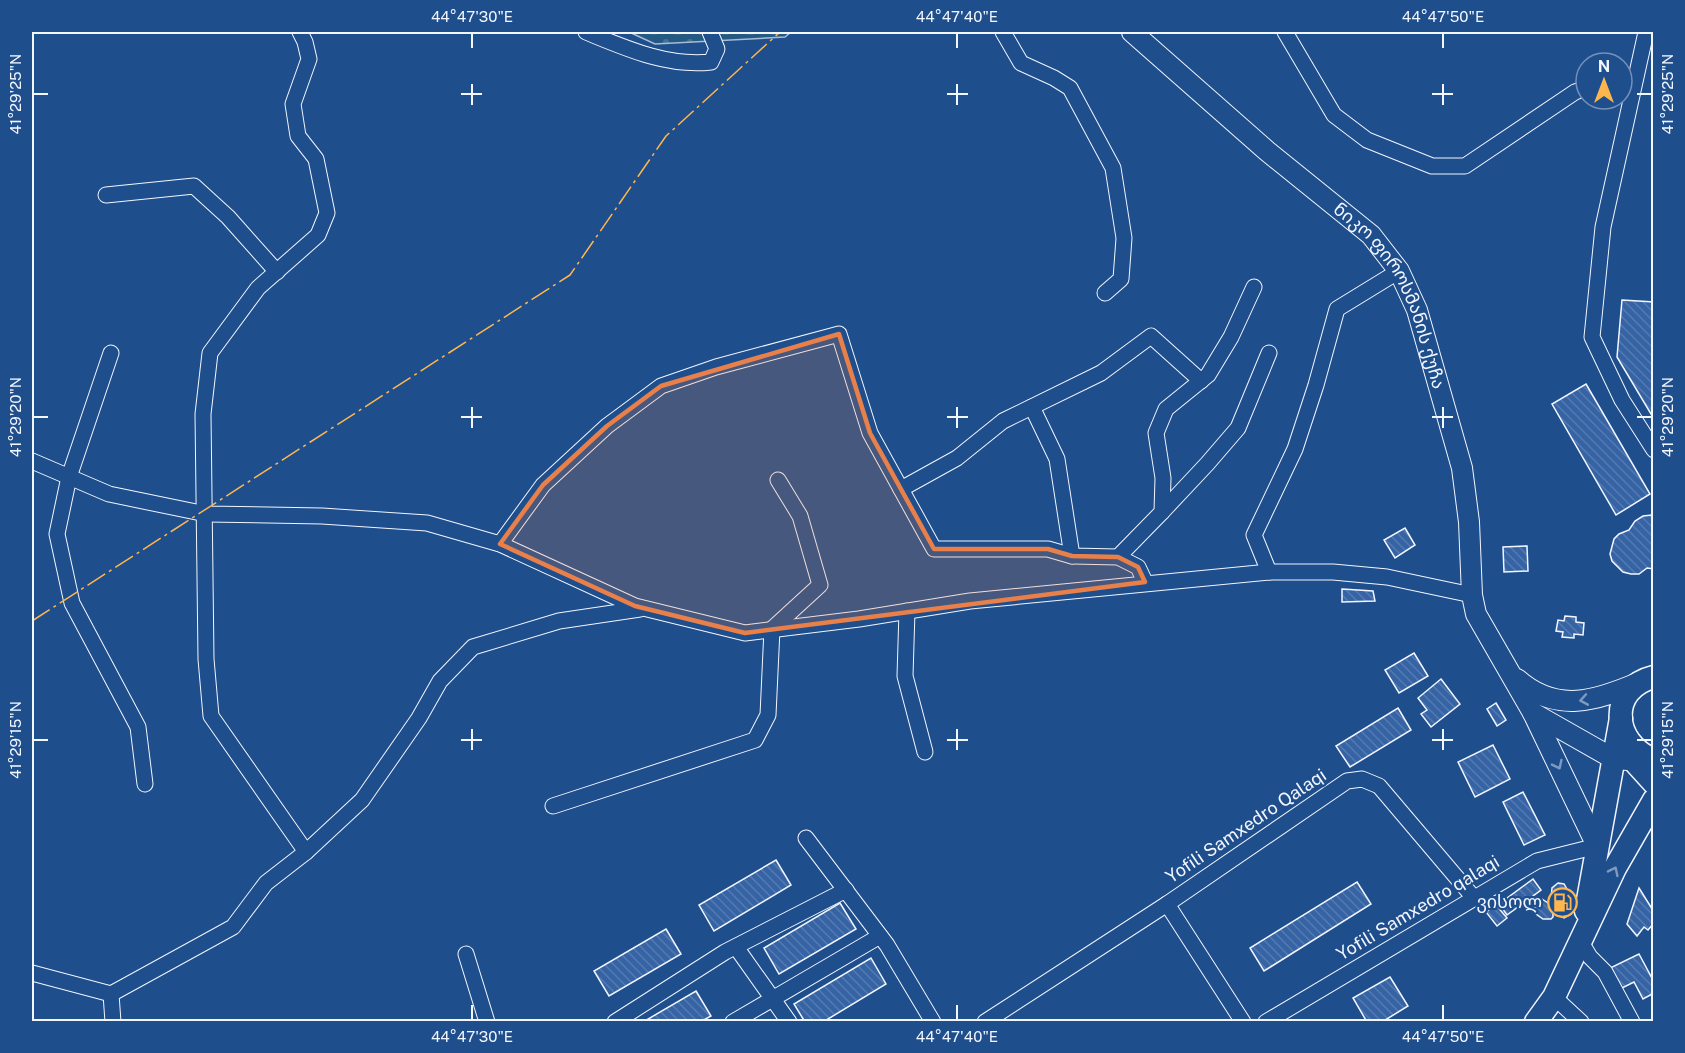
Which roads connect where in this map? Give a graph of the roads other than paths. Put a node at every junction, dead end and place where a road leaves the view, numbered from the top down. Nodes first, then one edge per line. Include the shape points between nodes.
1 (300, 32) edge
2 (586, 32) edge
3 (710, 32) edge
4 (1003, 32) edge
5 (1132, 32) edge
6 (1286, 32) edge
7 (1646, 32) edge
8 (1634, 63) edge
9 (1574, 93) edge
10 (1623, 111) edge
11 (106, 195) dead end
12 (1399, 271) junction
13 (277, 272) junction
14 (1254, 286) dead end
15 (1105, 293) dead end
16 (111, 353) dead end
17 (1269, 353) dead end
18 (1201, 381) junction
19 (1032, 407) junction
20 (1653, 450) edge
21 (32, 461) edge
22 (69, 477) junction
23 (778, 480) dead end
24 (901, 489) junction
25 (1162, 512) junction
26 (206, 514) junction
27 (500, 544) junction
28 (1072, 556) junction
29 (1118, 557) junction
30 (1269, 572) junction
31 (1145, 582) junction
32 (1472, 595) junction
33 (646, 608) junction
34 (907, 611) junction
35 (772, 629) junction
36 (1653, 662) edge
37 (1512, 675) junction
38 (1647, 680) edge
39 (1533, 712) junction
40 (1622, 727) junction
41 (925, 752) dead end
42 (1639, 760) edge
43 (1653, 783) edge
44 (145, 784) dead end
45 (1653, 800) edge
46 (553, 806) dead end
47 (1653, 825) edge
48 (806, 838) dead end
49 (1631, 839) junction
50 (1597, 846) junction
51 (306, 852) junction
52 (846, 890) junction
53 (1474, 898) junction
54 (1167, 904) junction
55 (880, 936) junction
56 (736, 947) junction
57 (1586, 950) junction
58 (466, 954) dead end
59 (32, 973) edge
60 (111, 994) junction
61 (773, 998) junction
62 (1554, 998) junction
63 (113, 1022) edge
64 (487, 1022) edge
65 (615, 1022) edge
66 (734, 1022) edge
67 (789, 1022) edge
68 (933, 1022) edge
69 (985, 1022) edge
70 (1243, 1022) edge
71 (1266, 1022) edge
72 (1536, 1022) edge
73 (1581, 1022) edge
74 (1632, 1022) edge

1 - 13 street via 309,59 293,104 298,136 316,159 327,213 318,235
2 - 3 street via 642,54 695,64 711,62 717,50
4 - 15 street via 1021,63 1070,88 1113,168 1124,238 1122,279
5 - 12 main road, ნიკო ფიროსმანის ქუჩა via 1267,151 1371,235
6 - 9 street via 1334,115 1367,140 1432,166 1465,166
7 - 8 street
10 - 20 street via 1603,227 1592,337 1622,400
11 - 13 street via 194,186
12 - 30 street via 1337,309 1295,449 1254,535
12 - 32 main road, ნიკო ფიროსმანის ქუჩა via 1417,310 1462,468
13 - 26 street via 258,288 210,353 203,414
14 - 18 street via 1231,337
16 - 22 street
17 - 25 street via 1238,428
18 - 19 street via 1151,336 1101,374
18 - 25 street via 1166,409 1156,433 1163,478
19 - 24 street via 1003,421 957,458
19 - 28 street via 1057,459
21 - 22 street
22 - 26 street via 110,494
22 - 44 street via 57,534 72,603 138,727
23 - 35 street via 800,516 820,585
24 - 27 street via 870,433 839,334 661,386 607,426 543,485
24 - 28 street via 934,549 1048,549
25 - 29 street
26 - 27 street via 427,523
26 - 51 street via 206,659 211,716
27 - 33 street
28 - 29 street
29 - 31 street via 1138,567
30 - 31 street
30 - 32 street via 1388,577
31 - 34 street
32 - 37 main road, ნიკო ფიროსმანის ქუჩა via 1476,614
33 - 35 street via 745,633
33 - 51 street via 559,621 473,647 440,681 362,800
34 - 35 street
34 - 41 street via 905,676
35 - 46 street via 768,715 755,740
36 - 38 highway
38 -> 37 main road via 1573,702 1544,698
37 - 39 main road, ნიკო ფიროსმანის ქუჩა
38 - 40 highway via 1626,698
39 - 42 main road
39 -> 50 main road, ნიკო ფიროსმანის ქუჩა
40 - 42 highway
40 - 42 highway via 1631,747 1641,755
42 - 43 highway
42 - 50 highway
45 - 49 highway
47 - 49 highway
48 - 52 street
57 -> 49 highway via 1615,868
50 - 53 street, Yofili Samxedro qalaqi via 1537,861
50 - 57 highway
51 - 60 street via 266,883 233,927
52 - 55 street
52 - 56 street
53 - 54 street, Yofili Samxedro Qalaqi via 1379,786 1362,779 1347,781
53 - 71 street, Yofili Samxedro qalaqi
54 - 69 street, Yofili Samxedro Qalaqi
54 - 70 street, Yofili Samxedro Qalaqi
55 - 61 street
55 - 68 street
56 - 61 street
56 - 65 street
57 - 62 highway
57 - 74 street via 1605,972
58 - 64 street
59 - 60 street
60 - 63 street
61 - 66 street
61 - 67 street
62 - 72 highway
62 - 73 street

